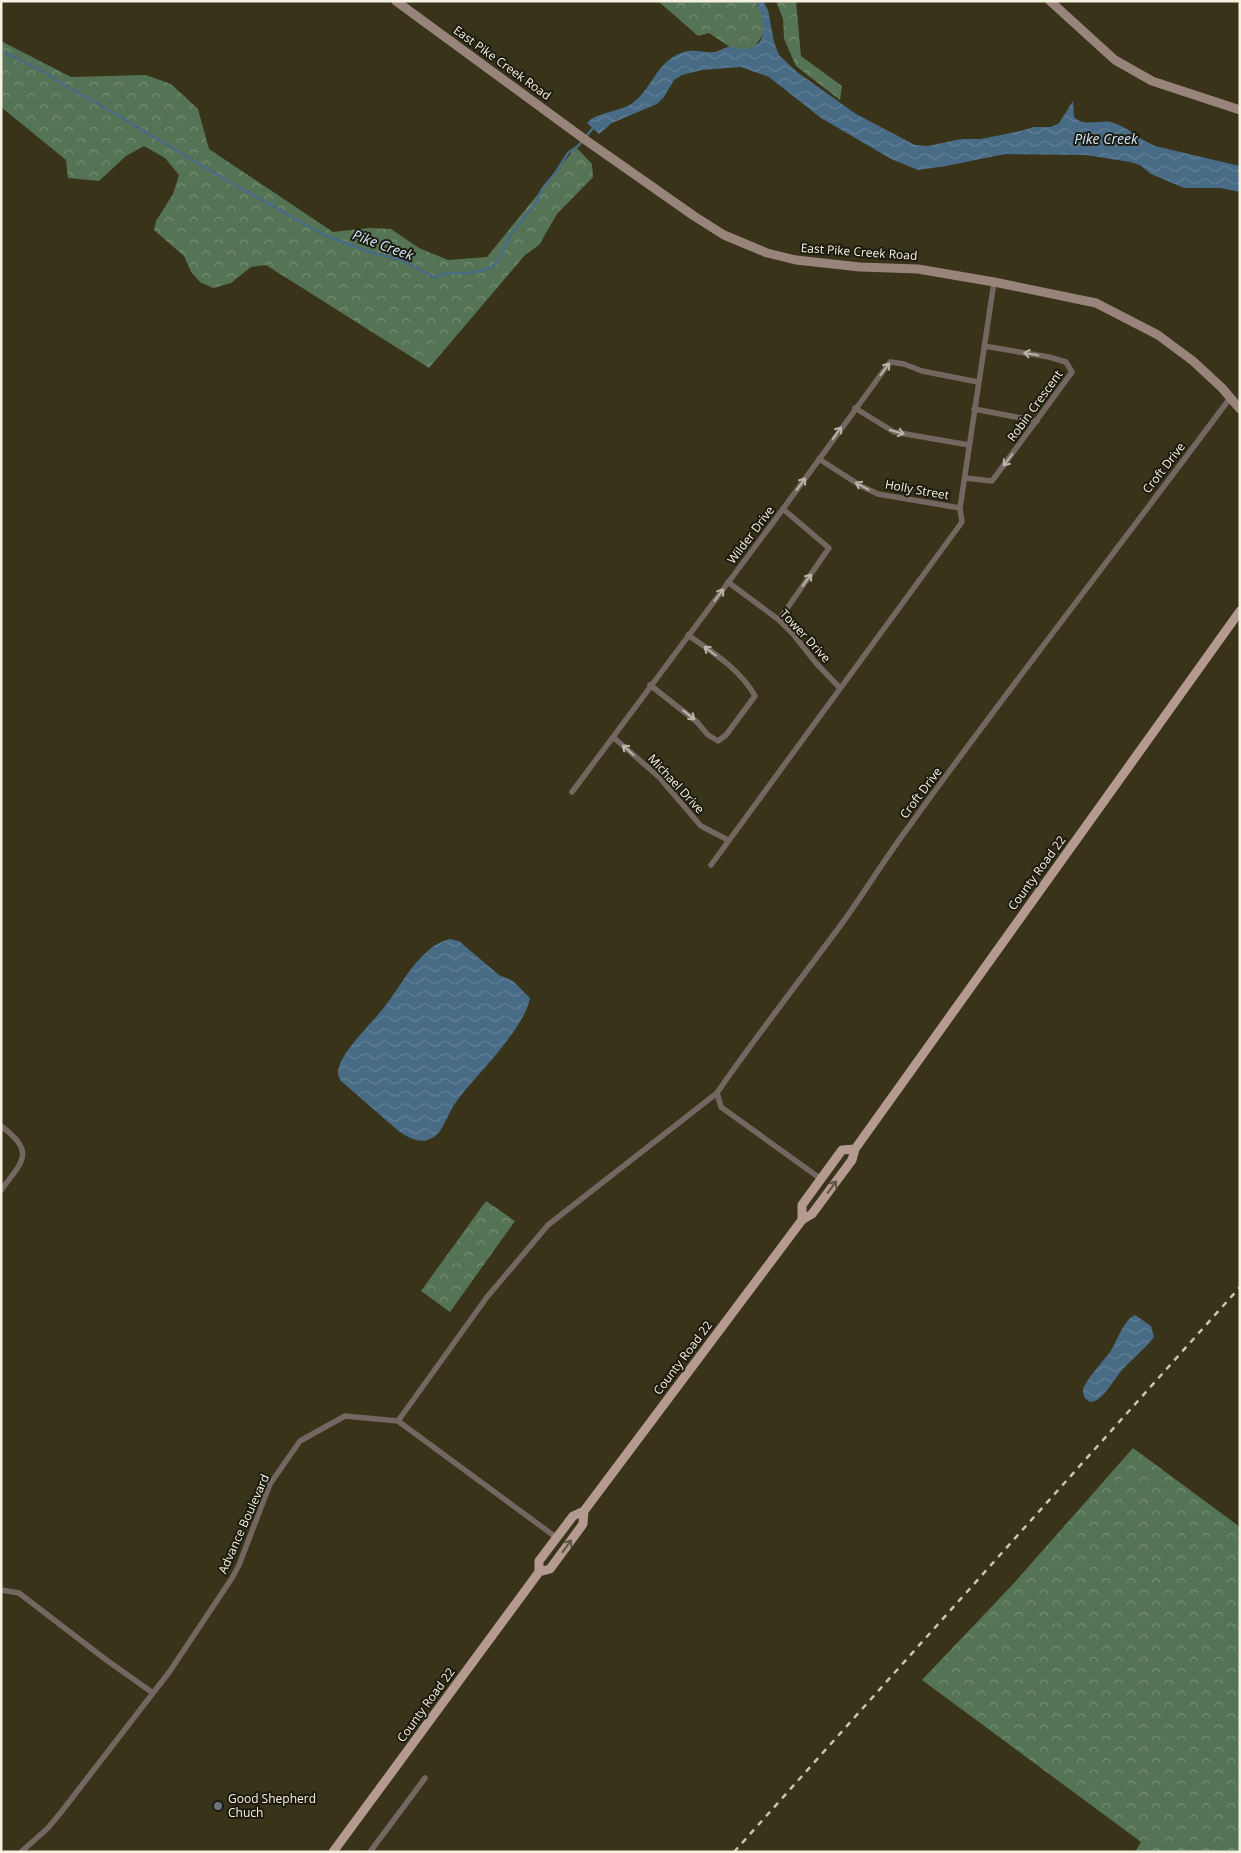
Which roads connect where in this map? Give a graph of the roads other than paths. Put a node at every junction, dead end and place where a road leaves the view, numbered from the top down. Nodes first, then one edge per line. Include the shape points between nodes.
1 (396, 1) edge
2 (1050, 1) edge
3 (1240, 110) edge
4 (994, 282) junction
5 (984, 346) junction
6 (978, 382) junction
7 (1230, 398) junction
8 (855, 408) junction
9 (974, 409) junction
10 (1240, 409) edge
11 (1037, 421) junction
12 (969, 444) junction
13 (819, 459) junction
14 (965, 478) junction
15 (960, 508) junction
16 (782, 510) junction
17 (728, 582) junction
18 (1240, 611) edge
19 (778, 620) junction
20 (688, 635) junction
21 (650, 685) junction
22 (840, 688) junction
23 (613, 737) junction
24 (572, 792) dead end
25 (728, 840) junction
26 (711, 865) dead end
27 (717, 1093) junction
28 (1, 1126) edge
29 (855, 1149) junction
30 (821, 1179) junction
31 (1, 1190) edge
32 (802, 1220) junction
33 (398, 1421) junction
34 (584, 1511) junction
35 (557, 1538) junction
36 (539, 1572) junction
37 (1, 1590) edge
38 (153, 1693) junction
39 (425, 1778) dead end
40 (21, 1852) edge
41 (333, 1852) edge
42 (370, 1852) edge

1 - 4 street, East Pike Creek Road via 587,141 716,230 767,253 796,260 918,269
2 - 3 street via 1115,60 1152,81
4 - 5 street
4 - 7 street, East Pike Creek Road via 1096,303 1158,335 1193,361
5 - 6 street
11 -> 5 street, Robin Crescent via 1072,372 1066,362
8 -> 6 street, Wilder Drive via 890,362 922,372
6 - 9 street
7 - 10 street, East Pike Creek Road
7 - 27 street, Croft Drive via 908,826
8 -> 12 street via 894,432
13 -> 8 street, Wilder Drive
9 - 11 street
9 - 12 street
11 -> 14 street, Robin Crescent via 992,481
12 - 14 street
15 -> 13 street, Holly Street via 878,494
16 -> 13 street, Wilder Drive
14 - 15 street
15 - 22 street via 962,522
16 - 17 street, Wilder Drive
19 -> 16 street via 829,548
17 - 19 street, Tower Drive
20 -> 17 street, Wilder Drive
18 - 29 main road, County Road 22
19 - 22 street, Tower Drive
20 - 21 street, Wilder Drive
21 -> 20 street via 718,741 755,696 726,662
21 - 23 street, Wilder Drive
22 - 25 street
23 - 24 street, Wilder Drive
25 -> 23 street, Michael Drive via 702,826 659,777
25 - 26 street
27 - 30 street via 721,1107
27 - 33 street, Croft Drive via 548,1225 487,1297
28 - 31 street via 17,1138 22,1150 20,1164
29 - 30 main road, County Road 22 via 842,1150
32 -> 29 main road, County Road 22 via 812,1214 824,1199 852,1160
30 - 32 main road, County Road 22 via 802,1205
32 - 34 main road, County Road 22
33 - 35 street
33 - 38 street, Advance Boulevard via 345,1416 300,1441 270,1484 240,1565
34 - 35 main road, County Road 22 via 573,1516
36 -> 34 main road, County Road 22 via 550,1569 583,1524
35 - 36 main road, County Road 22 via 539,1561
36 - 41 main road, County Road 22
37 - 38 street via 19,1593
38 - 40 street, Advance Boulevard via 48,1828
39 - 42 street

